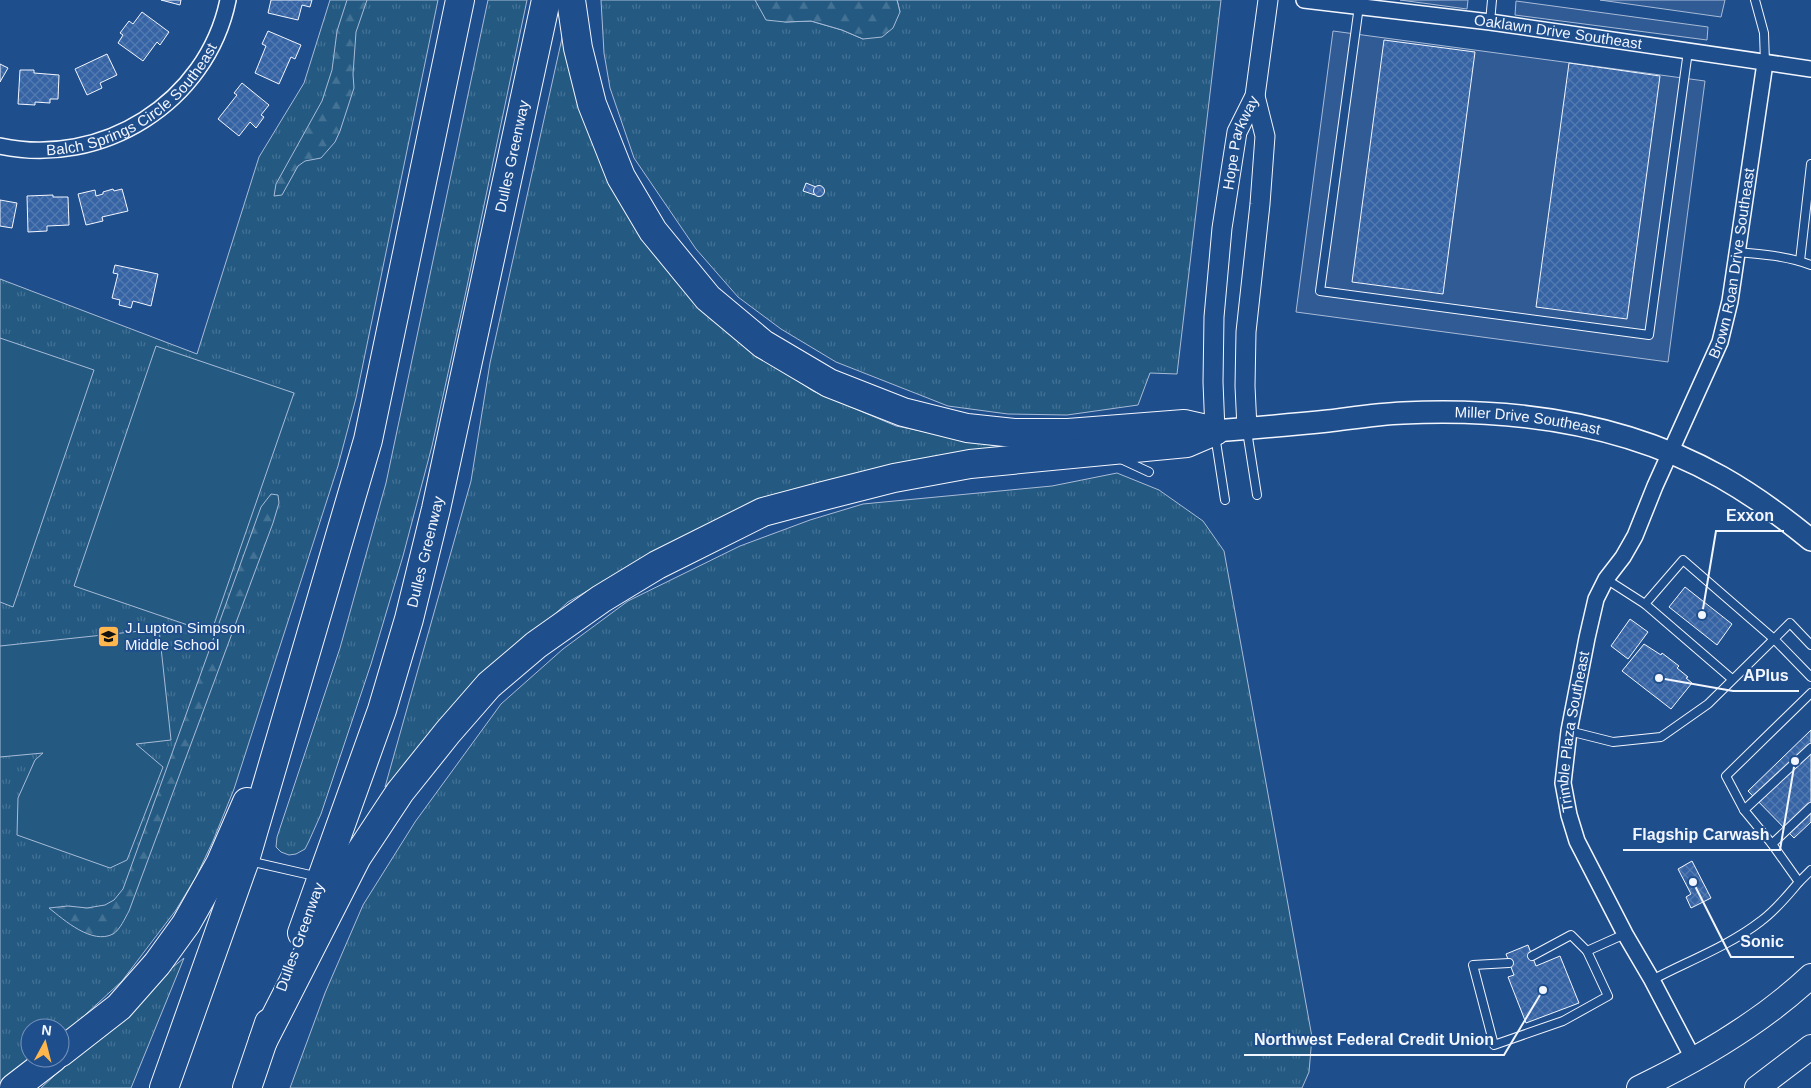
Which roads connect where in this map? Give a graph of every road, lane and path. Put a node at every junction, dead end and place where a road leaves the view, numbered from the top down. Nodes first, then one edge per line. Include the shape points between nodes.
1 (228, 0) edge
2 (460, 0) edge
3 (546, 0) edge
4 (571, 0) edge
5 (1268, 0) edge
6 (1304, 0) edge
7 (1492, 0) edge
8 (1755, 0) edge
9 (1359, 6) junction
10 (1490, 22) junction
11 (1688, 50) junction
12 (1765, 63) junction
13 (1811, 69) edge
14 (1255, 96) junction
15 (0, 146) edge
16 (1811, 164) edge
17 (1736, 252) junction
18 (1800, 261) junction
19 (1811, 265) edge
20 (1247, 428) junction
21 (1215, 431) junction
22 (1092, 452) junction
23 (1671, 454) junction
24 (1149, 472) dead end
25 (1257, 495) dead end
26 (1224, 500) dead end
27 (1811, 540) edge
28 (1606, 579) junction
29 (1645, 604) junction
30 (1774, 639) junction
31 (1811, 645) edge
32 (1811, 678) edge
33 (1732, 679) junction
34 (297, 686) junction
35 (1811, 693) edge
36 (1569, 731) junction
37 (1811, 748) edge
38 (1811, 807) edge
39 (1744, 810) junction
40 (1772, 844) junction
41 (245, 860) junction
42 (1811, 870) edge
43 (322, 878) junction
44 (1799, 882) junction
45 (1625, 934) junction
46 (1586, 951) junction
47 (1532, 956) dead end
48 (1509, 963) dead end
49 (1811, 976) edge
50 (1652, 980) junction
51 (263, 1041) junction
52 (70, 1045) edge
53 (1811, 1047) edge
54 (1694, 1060) junction
55 (40, 1068) edge
56 (14, 1088) edge
57 (164, 1088) edge
58 (247, 1088) edge
59 (1640, 1088) edge
60 (1757, 1088) edge

1 - 15 street, Balch Springs Circle Southeast via 218,34 195,74 165,106 141,123 118,135 65,149 38,151
2 - 34 highway via 368,440
3 - 43 highway, Dulles Greenway via 424,558 382,710
4 - 21 highway via 578,48 592,104 621,177 654,231 708,298 763,344 829,384 903,412 967,428 1014,433 1068,433 1184,424
5 - 14 street
6 - 9 street, Oaklawn Drive Southeast
7 - 10 lane
8 - 12 lane via 1764,34
9 - 10 street, Oaklawn Drive Southeast
9 - 11 lane via 1320,291 1649,335
10 - 11 street, Oaklawn Drive Southeast
11 - 12 street, Oaklawn Drive Southeast
12 - 13 street, Oaklawn Drive Southeast
12 - 17 street, Brown Roan Drive Southeast
14 - 20 street, Hope Parkway via 1265,136 1246,332
14 - 21 street, Hope Parkway via 1237,132 1221,233 1214,317
16 - 18 lane
17 - 18 lane
17 - 23 street, Brown Roan Drive Southeast via 1730,301 1720,342
18 - 19 lane
20 - 21 main road, Miller Drive Southeast
20 - 23 main road, Miller Drive Southeast via 1400,413 1516,415 1622,435
20 - 25 lane, Hope Parkway
21 - 22 highway via 1187,443
21 - 26 lane, Hope Parkway
22 - 24 lane via 1114,456
22 - 51 highway via 970,464 894,478 763,512 657,565 601,599 536,645 490,685 400,792 357,857
23 - 27 main road, Miller Drive Southeast via 1720,476 1786,519
23 - 28 street, Trimble Plaza Southeast via 1635,536 1624,557
28 - 29 lane
28 - 36 street, Trimble Plaza Southeast via 1596,600 1586,638
29 - 30 lane via 1682,560
29 - 33 lane
30 - 31 lane via 1790,623
30 - 32 lane
30 - 33 lane
33 - 36 lane via 1708,704 1661,737 1613,742
34 - 41 highway
34 - 52 highway via 220,864 186,924 157,964 119,1007
35 - 39 lane via 1726,776
36 - 45 street, Trimble Plaza Southeast via 1563,784 1569,814 1577,841
37 - 39 lane
38 - 40 lane
39 - 40 lane
40 - 44 lane
41 - 43 lane
41 - 57 highway
42 - 44 lane
43 - 51 highway, Dulles Greenway
44 - 50 lane via 1781,903 1736,938
45 - 46 lane
45 - 50 street, Trimble Plaza Southeast
46 - 47 lane via 1571,935
46 - 48 lane via 1608,996 1563,1021 1494,1045 1473,965
49 - 54 main road via 1751,1024
50 - 54 street, Trimble Plaza Southeast
51 - 58 highway, Dulles Greenway
53 - 60 main road
54 - 59 main road
55 - 56 highway

